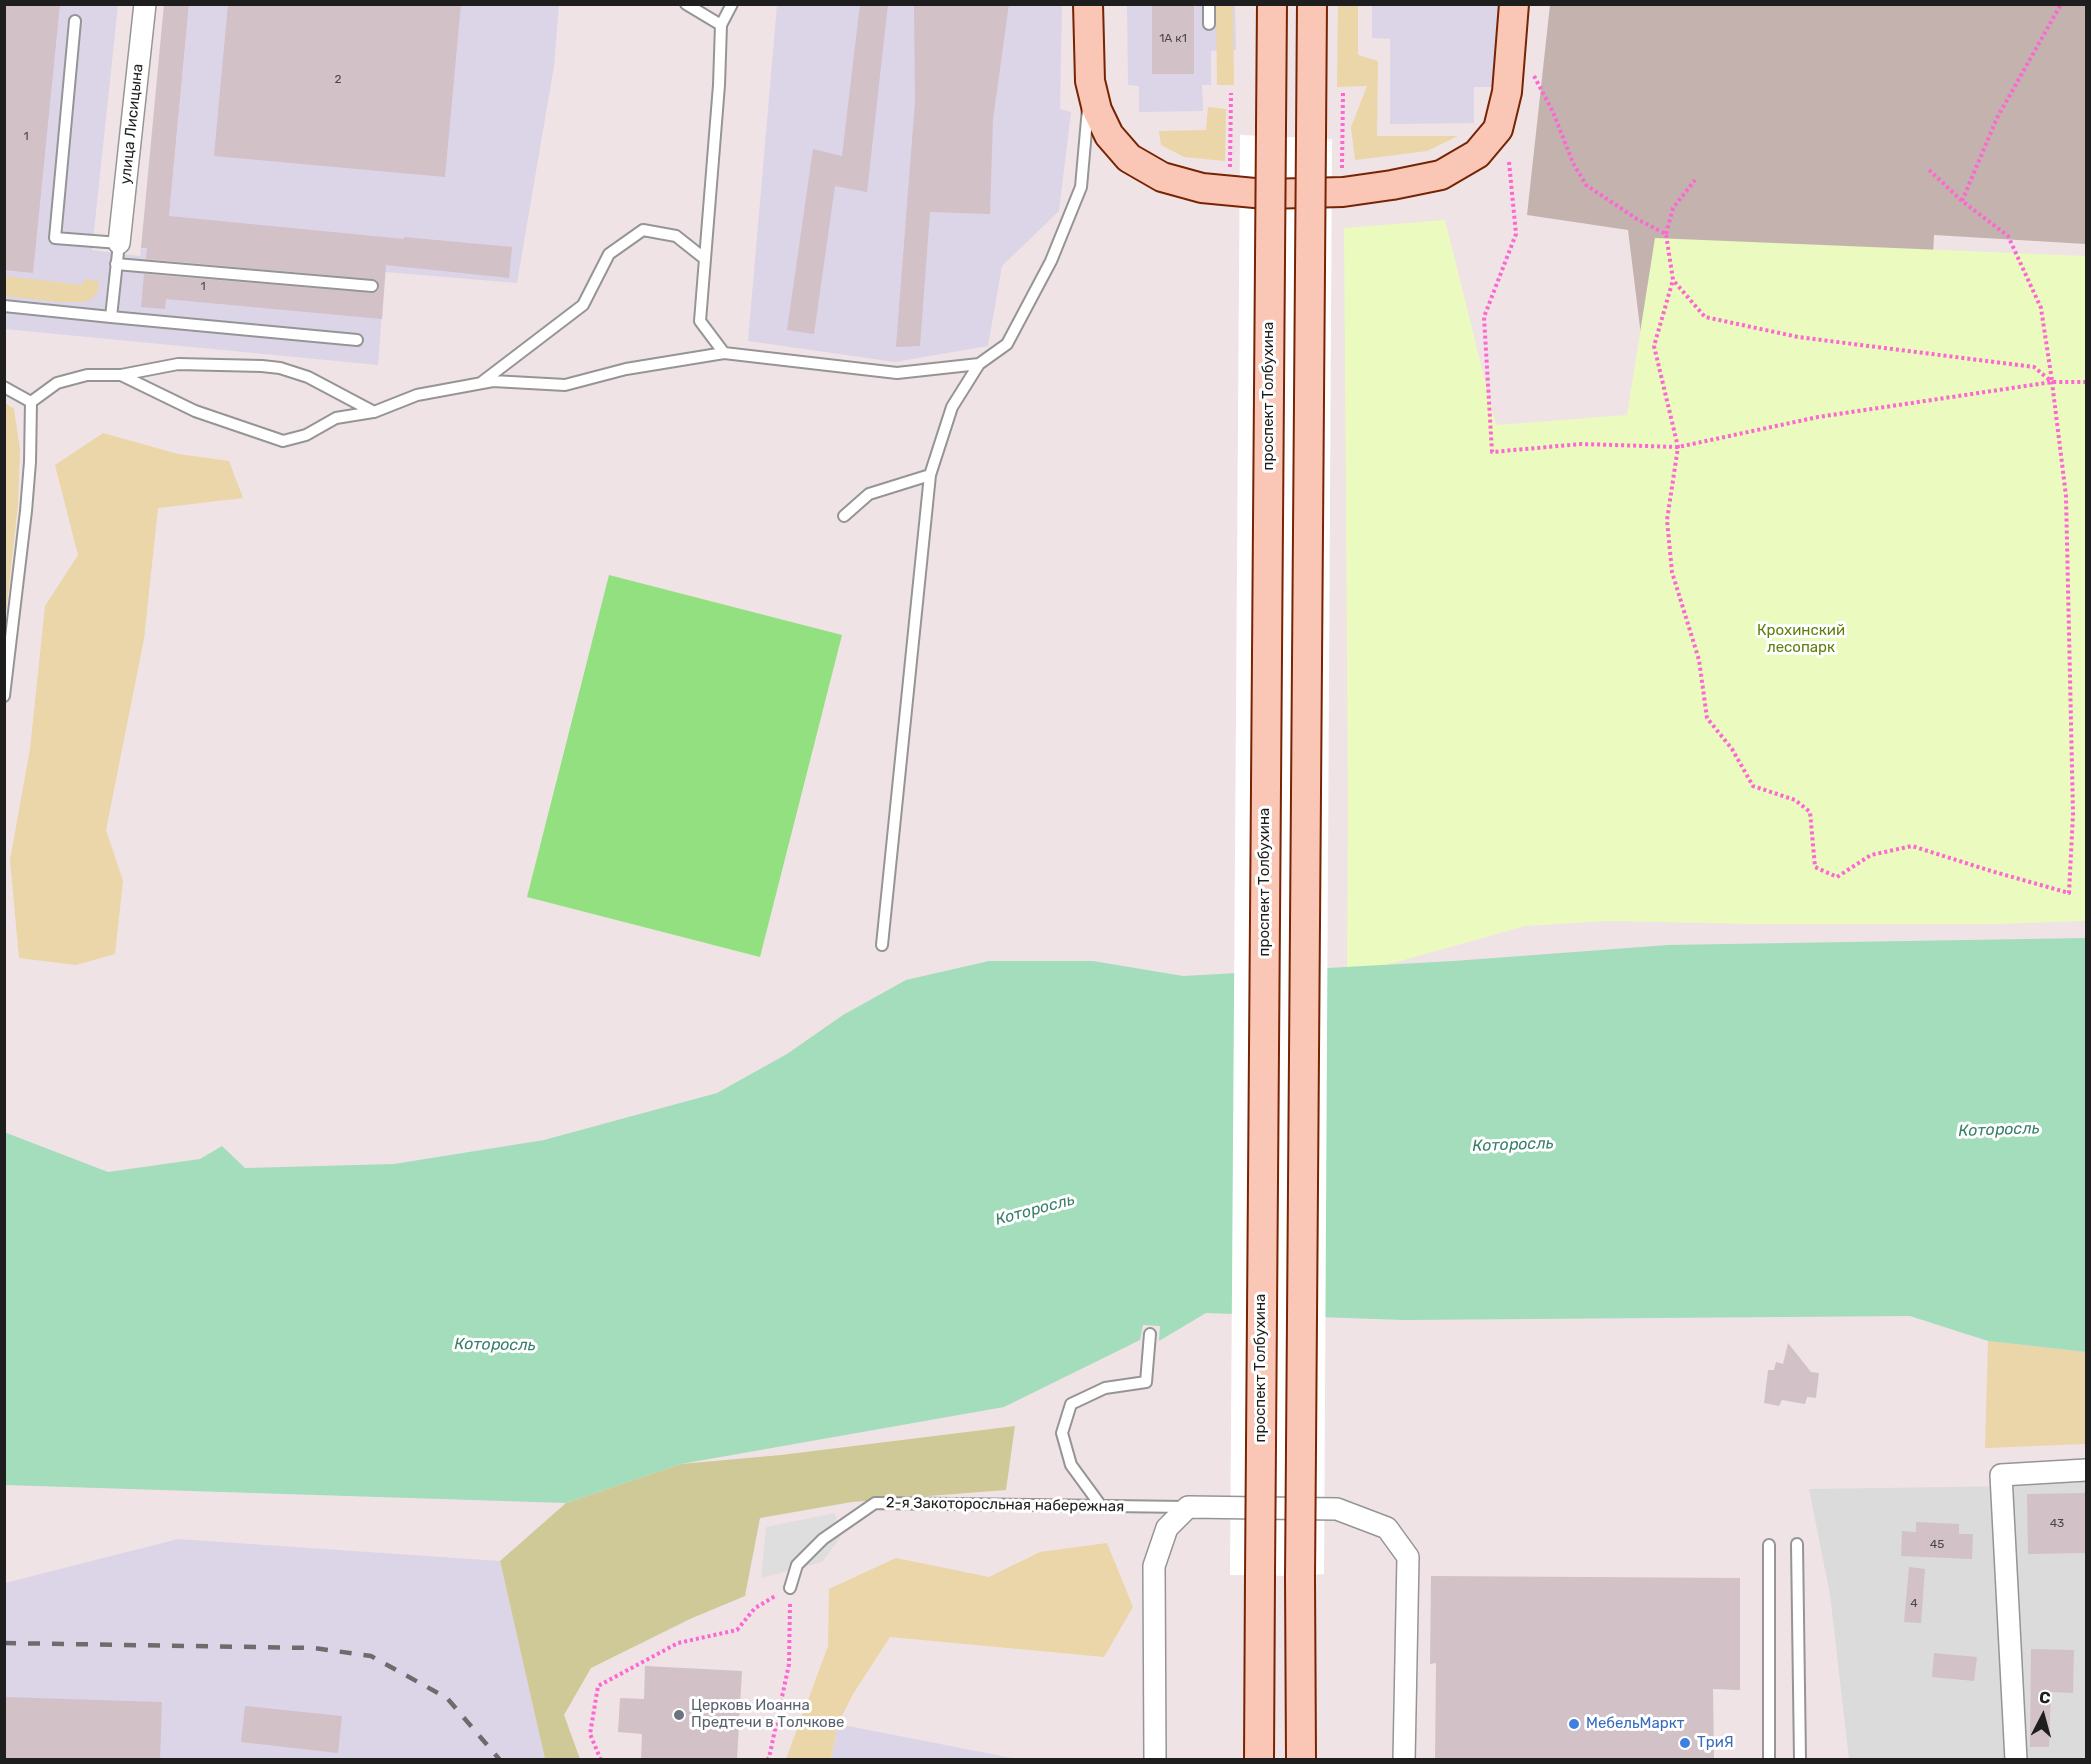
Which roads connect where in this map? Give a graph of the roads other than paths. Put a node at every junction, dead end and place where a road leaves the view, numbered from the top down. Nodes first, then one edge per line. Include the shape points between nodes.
1 (145, 4) edge
2 (686, 4) edge
3 (732, 4) edge
4 (1088, 4) edge
5 (1209, 4) edge
6 (1272, 4) edge
7 (1312, 4) edge
8 (1514, 4) edge
9 (75, 21) dead end
10 (1209, 24) dead end
11 (721, 25) junction
12 (1090, 81) junction
13 (118, 254) junction
14 (705, 259) junction
15 (372, 286) dead end
16 (4, 306) edge
17 (111, 318) junction
18 (357, 340) dead end
19 (724, 353) junction
20 (980, 364) junction
21 (121, 375) junction
22 (481, 383) junction
23 (4, 387) edge
24 (31, 402) junction
25 (374, 412) junction
26 (930, 475) junction
27 (844, 516) dead end
28 (4, 696) edge
29 (882, 945) dead end
30 (1150, 1334) dead end
31 (2086, 1470) edge
32 (1101, 1506) junction
33 (1188, 1507) junction
34 (1797, 1544) dead end
35 (1769, 1545) dead end
36 (790, 1588) road end
37 (1155, 1760) edge
38 (1259, 1760) edge
39 (1301, 1760) edge
40 (1404, 1760) edge
41 (1769, 1760) edge
42 (1800, 1760) edge
43 (2016, 1760) edge

1 - 13 street, улица Лисицына
2 - 11 lane
3 - 11 lane
4 - 12 main road
5 - 10 lane
6 - 38 main road, проспект Толбухина, bridge
7 - 39 main road, bridge
8 - 12 main road via 1507,92 1498,129 1476,154 1441,175 1392,185 1343,192 1265,194 1202,188 1162,177 1129,158 1109,135 1097,110
9 - 13 lane via 55,238
11 - 14 lane
12 - 20 lane via 1081,187 1051,261 1007,344
13 - 15 lane
13 - 17 lane
14 - 19 lane via 700,321
14 - 22 lane via 676,236 643,230 609,254 584,305
16 - 17 lane
17 - 18 lane
19 - 20 lane via 897,373
19 - 22 lane via 626,369 565,385
20 - 26 lane via 952,407
21 - 24 lane via 87,375 57,383
21 - 25 lane via 178,364 280,368 308,377
21 - 25 lane via 195,411 283,441 306,435 336,418
22 - 25 lane via 417,395
23 - 24 lane
24 - 28 lane via 26,510
26 - 27 lane via 869,494
26 - 29 lane
30 - 32 lane via 1146,1382 1105,1388 1071,1404 1062,1433 1071,1465
31 - 43 street via 2001,1475
32 - 33 lane, 2-я Закоторосльная набережная
32 - 36 lane, 2-я Закоторосльная набережная via 875,1503 823,1539 796,1565
33 - 37 street via 1167,1528 1154,1566
33 - 40 street via 1337,1509 1387,1528 1408,1557
34 - 42 lane
35 - 41 lane

